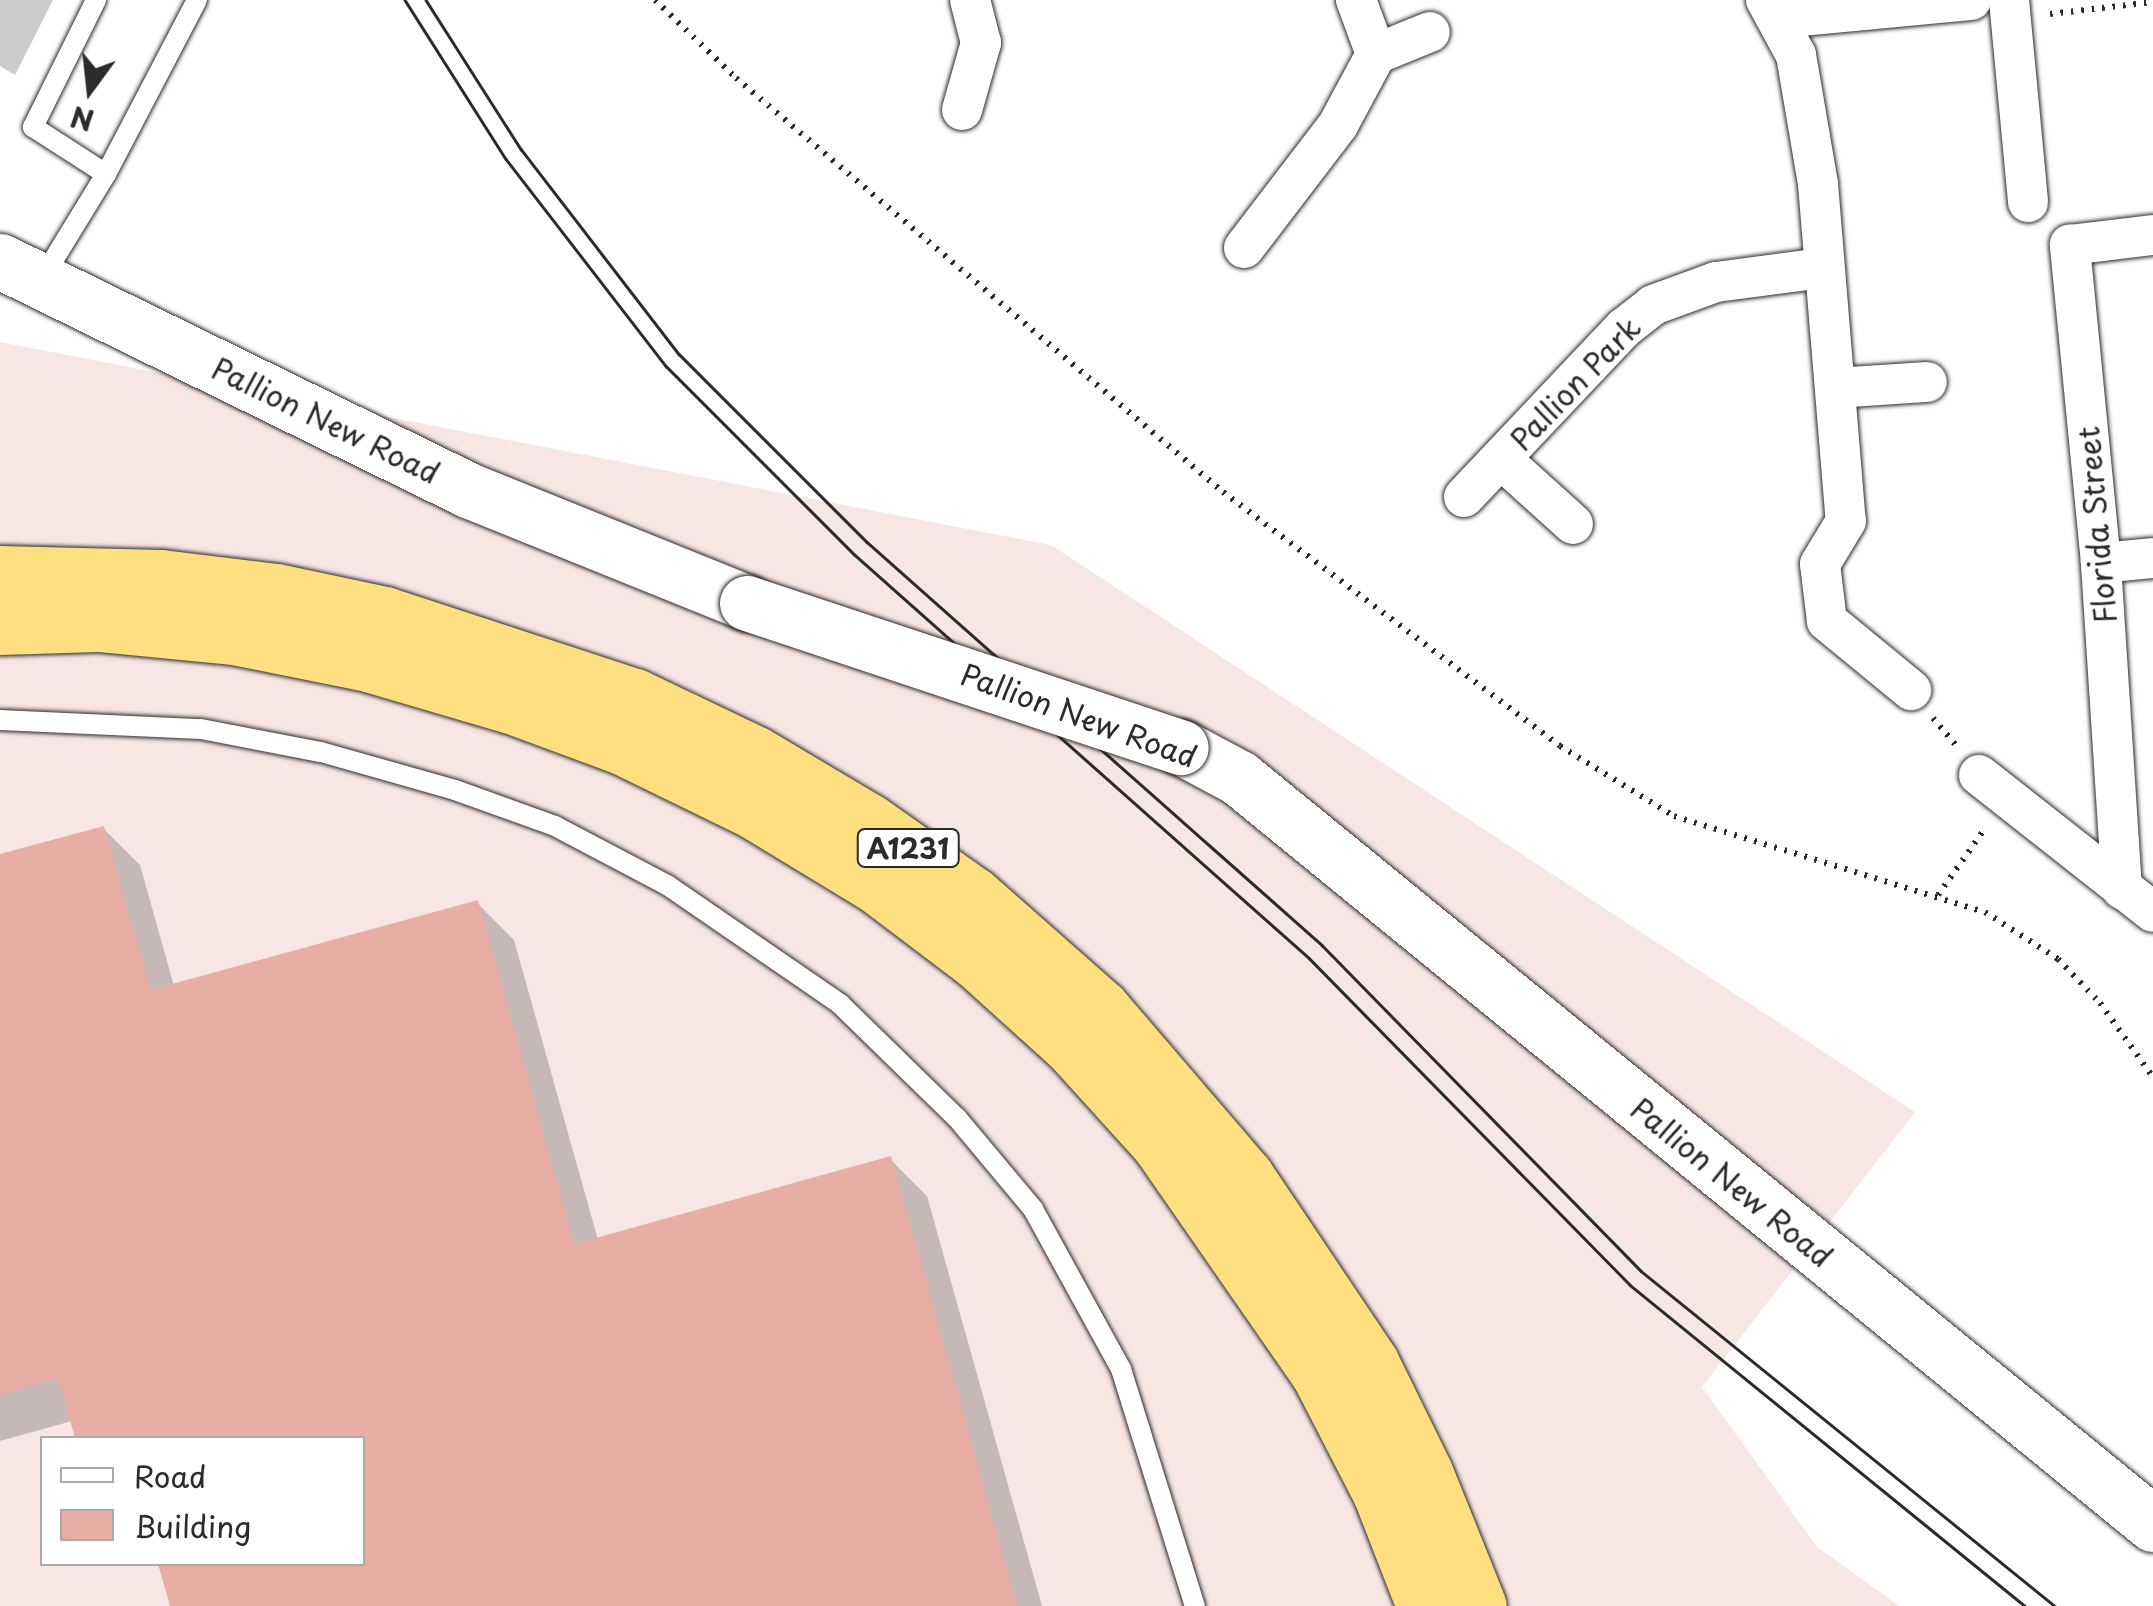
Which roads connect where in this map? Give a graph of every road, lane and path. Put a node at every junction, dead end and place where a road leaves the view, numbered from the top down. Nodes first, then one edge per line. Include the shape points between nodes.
1 (96, 0) edge
2 (197, 0) edge
3 (655, 0) edge
4 (970, 0) edge
5 (1356, 0) edge
6 (1972, 0) edge
7 (2153, 2) edge
8 (1774, 9) edge
9 (2011, 9) edge
10 (1430, 32) dead end
11 (1376, 54) junction
12 (962, 110) dead end
13 (106, 174) junction
14 (2028, 202) dead end
15 (2153, 236) edge
16 (1244, 248) dead end
17 (1824, 268) junction
18 (21, 270) edge
19 (1927, 382) dead end
20 (1836, 388) junction
21 (1500, 459) junction
22 (1464, 498) dead end
23 (1573, 524) dead end
24 (2153, 558) edge
25 (2101, 563) junction
26 (0, 574) edge
27 (0, 627) edge
28 (1911, 690) joint
29 (0, 720) edge
30 (1993, 786) junction
31 (1938, 895) junction
32 (2138, 901) edge
33 (2153, 1077) edge
34 (2153, 1524) edge
35 (1195, 1606) edge
36 (1424, 1606) edge
37 (1478, 1606) edge

1 - 13 lane via 33,127
2 - 13 lane
3 - 31 path via 736,78 1223,492 1560,746 1674,816
4 - 12 street via 981,43
5 - 11 street
6 - 8 street
7 - 9 path
8 - 17 street via 1806,94
9 - 14 street
10 - 11 street
11 - 16 street via 1338,125
13 - 18 lane
15 - 25 street, Florida Street via 2070,246
17 - 20 street
17 - 21 street, Pallion Park via 1716,282 1654,305
18 - 34 street, Pallion New Road, bridge via 468,490 747,602 1181,747 1238,778
19 - 20 street
20 - 28 street via 1846,521 1820,564 1826,621
21 - 22 street, Pallion Park
21 - 23 street, Pallion Park
24 - 25 street
25 - 32 street, Florida Street
26 - 37 highway, A1231 via 161,576 276,590 385,614 634,696 756,754 869,821 974,895 1102,1008 1246,1176 1370,1362 1425,1472
27 - 36 highway, A1231 via 98,624 234,637 368,664 511,706 622,747 721,795 878,887 1070,1046 1158,1143 1318,1373 1380,1493
28 - 30 path
29 - 35 lane via 202,730 322,752 455,790 556,826 667,885 840,1004 957,1118 1033,1209 1121,1369
30 - 31 path
30 - 32 street
31 - 33 path via 1984,912 2058,960 2100,1003

